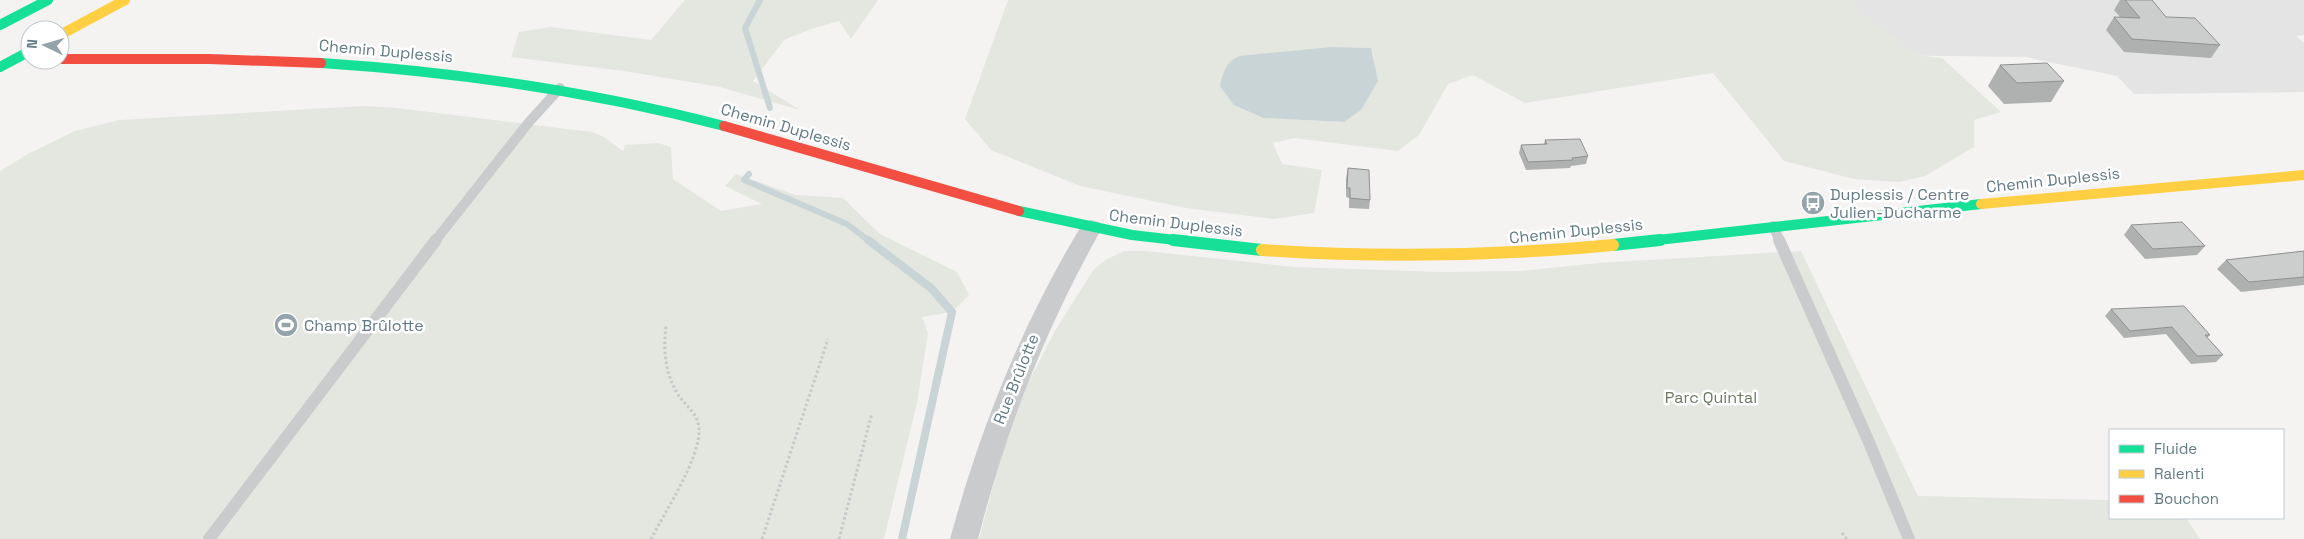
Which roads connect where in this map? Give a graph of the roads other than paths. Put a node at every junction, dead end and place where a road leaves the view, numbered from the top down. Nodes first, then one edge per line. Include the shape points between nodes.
1 (48, 0) edge
2 (125, 0) edge
3 (0, 25) edge
4 (70, 30) edge
5 (20, 56) edge
6 (70, 59) edge
7 (0, 60) edge
8 (20, 60) edge
9 (0, 67) edge
10 (560, 88) junction
11 (2304, 175) edge
12 (1773, 226) junction
13 (1091, 228) junction
14 (209, 539) edge
15 (964, 539) edge
16 (1909, 539) edge

1 - 3 main road
2 - 4 main road
5 - 9 main road
6 - 10 main road, Chemin Duplessis via 354,63 470,74
7 - 8 main road
10 - 13 main road, Chemin Duplessis via 716,124
10 - 14 lane via 516,137 457,212
11 - 12 main road, Chemin Duplessis via 2183,184
12 - 13 main road, Chemin Duplessis via 1511,254 1398,258 1196,244
12 - 16 lane
13 - 15 street, Rue Brûlotte via 1035,330 1012,385 989,447

